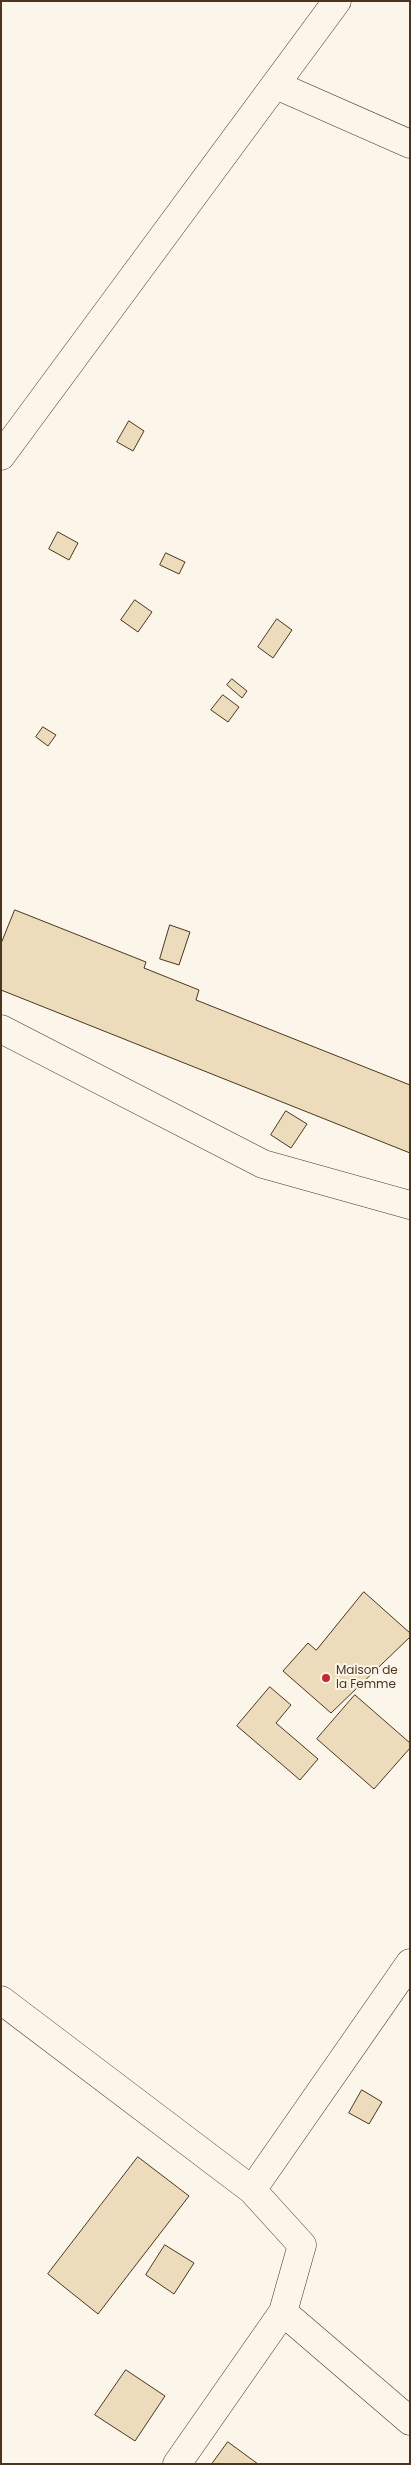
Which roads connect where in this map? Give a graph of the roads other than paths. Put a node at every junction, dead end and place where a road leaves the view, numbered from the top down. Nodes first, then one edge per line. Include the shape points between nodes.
1 (337, 1) edge
2 (276, 85) junction
3 (410, 144) edge
4 (1, 456) edge
5 (1, 1029) edge
6 (410, 1205) edge
7 (410, 1962) edge
8 (1, 2000) edge
9 (252, 2190) junction
10 (283, 2312) junction
11 (410, 2421) edge
12 (177, 2464) edge

1 - 2 street
2 - 3 street
2 - 4 street
5 - 6 street via 264,1164
7 - 9 street
8 - 9 street
9 - 10 street via 302,2245
10 - 11 street
10 - 12 street

